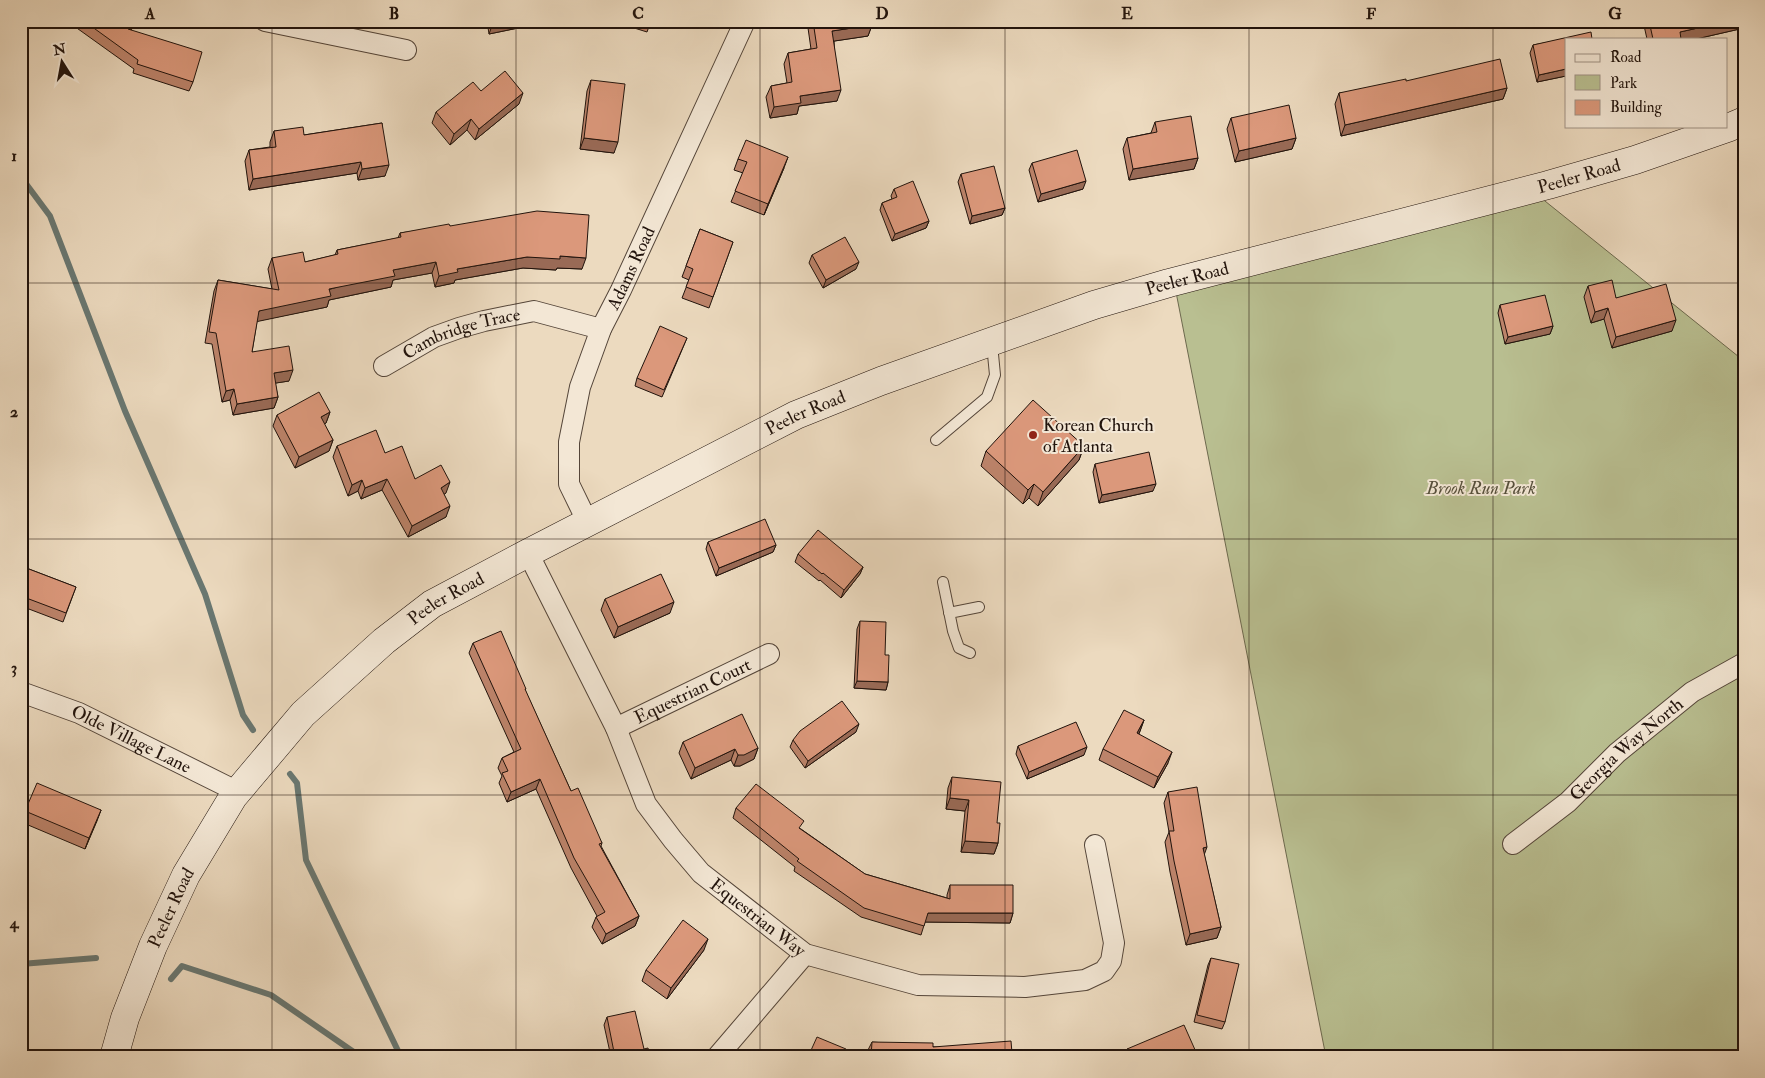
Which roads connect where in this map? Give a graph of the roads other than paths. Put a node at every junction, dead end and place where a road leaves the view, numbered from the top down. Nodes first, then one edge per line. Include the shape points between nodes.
1 (265, 21) edge
2 (746, 21) edge
3 (406, 50) dead end
4 (1744, 120) edge
5 (1727, 128) edge
6 (1728, 128) edge
7 (601, 328) junction
8 (992, 340) junction
9 (384, 366) dead end
10 (936, 440) dead end
11 (588, 523) junction
12 (528, 553) junction
13 (943, 582) dead end
14 (979, 607) dead end
15 (949, 613) junction
16 (768, 654) dead end
17 (970, 654) dead end
18 (1744, 663) edge
19 (21, 692) edge
20 (616, 728) junction
21 (234, 797) junction
22 (1513, 844) dead end
23 (1095, 845) dead end
24 (805, 954) junction
25 (717, 1056) edge
26 (114, 1057) edge

1 - 3 street
2 - 7 street, Adams Road
4 - 6 street, Peeler Road
5 - 8 street, Peeler Road via 1548,185 1094,304
7 - 9 street, Cambridge Trace via 534,311 459,328
7 - 11 street, Adams Road via 580,387 569,442 569,484
8 - 10 lane via 995,375 987,397
8 - 11 street, Peeler Road via 796,415
11 - 12 street, Peeler Road
12 - 20 street, Equestrian Way
12 - 21 street, Peeler Road via 432,604 384,641 303,714
13 - 15 lane
14 - 15 lane
15 - 17 lane via 959,648
16 - 20 street, Equestrian Court
18 - 22 street, Georgia Way North via 1692,692 1616,753 1568,802
19 - 21 street, Olde Village Lane via 87,717 226,786
20 - 24 street, Equestrian Way via 646,804 672,840 701,873
21 - 26 street, Peeler Road via 186,875 153,946 125,1018
23 - 24 street, Equestrian Way via 1114,944 1111,961 1104,971 1085,980 1026,987 918,985
24 - 25 street

